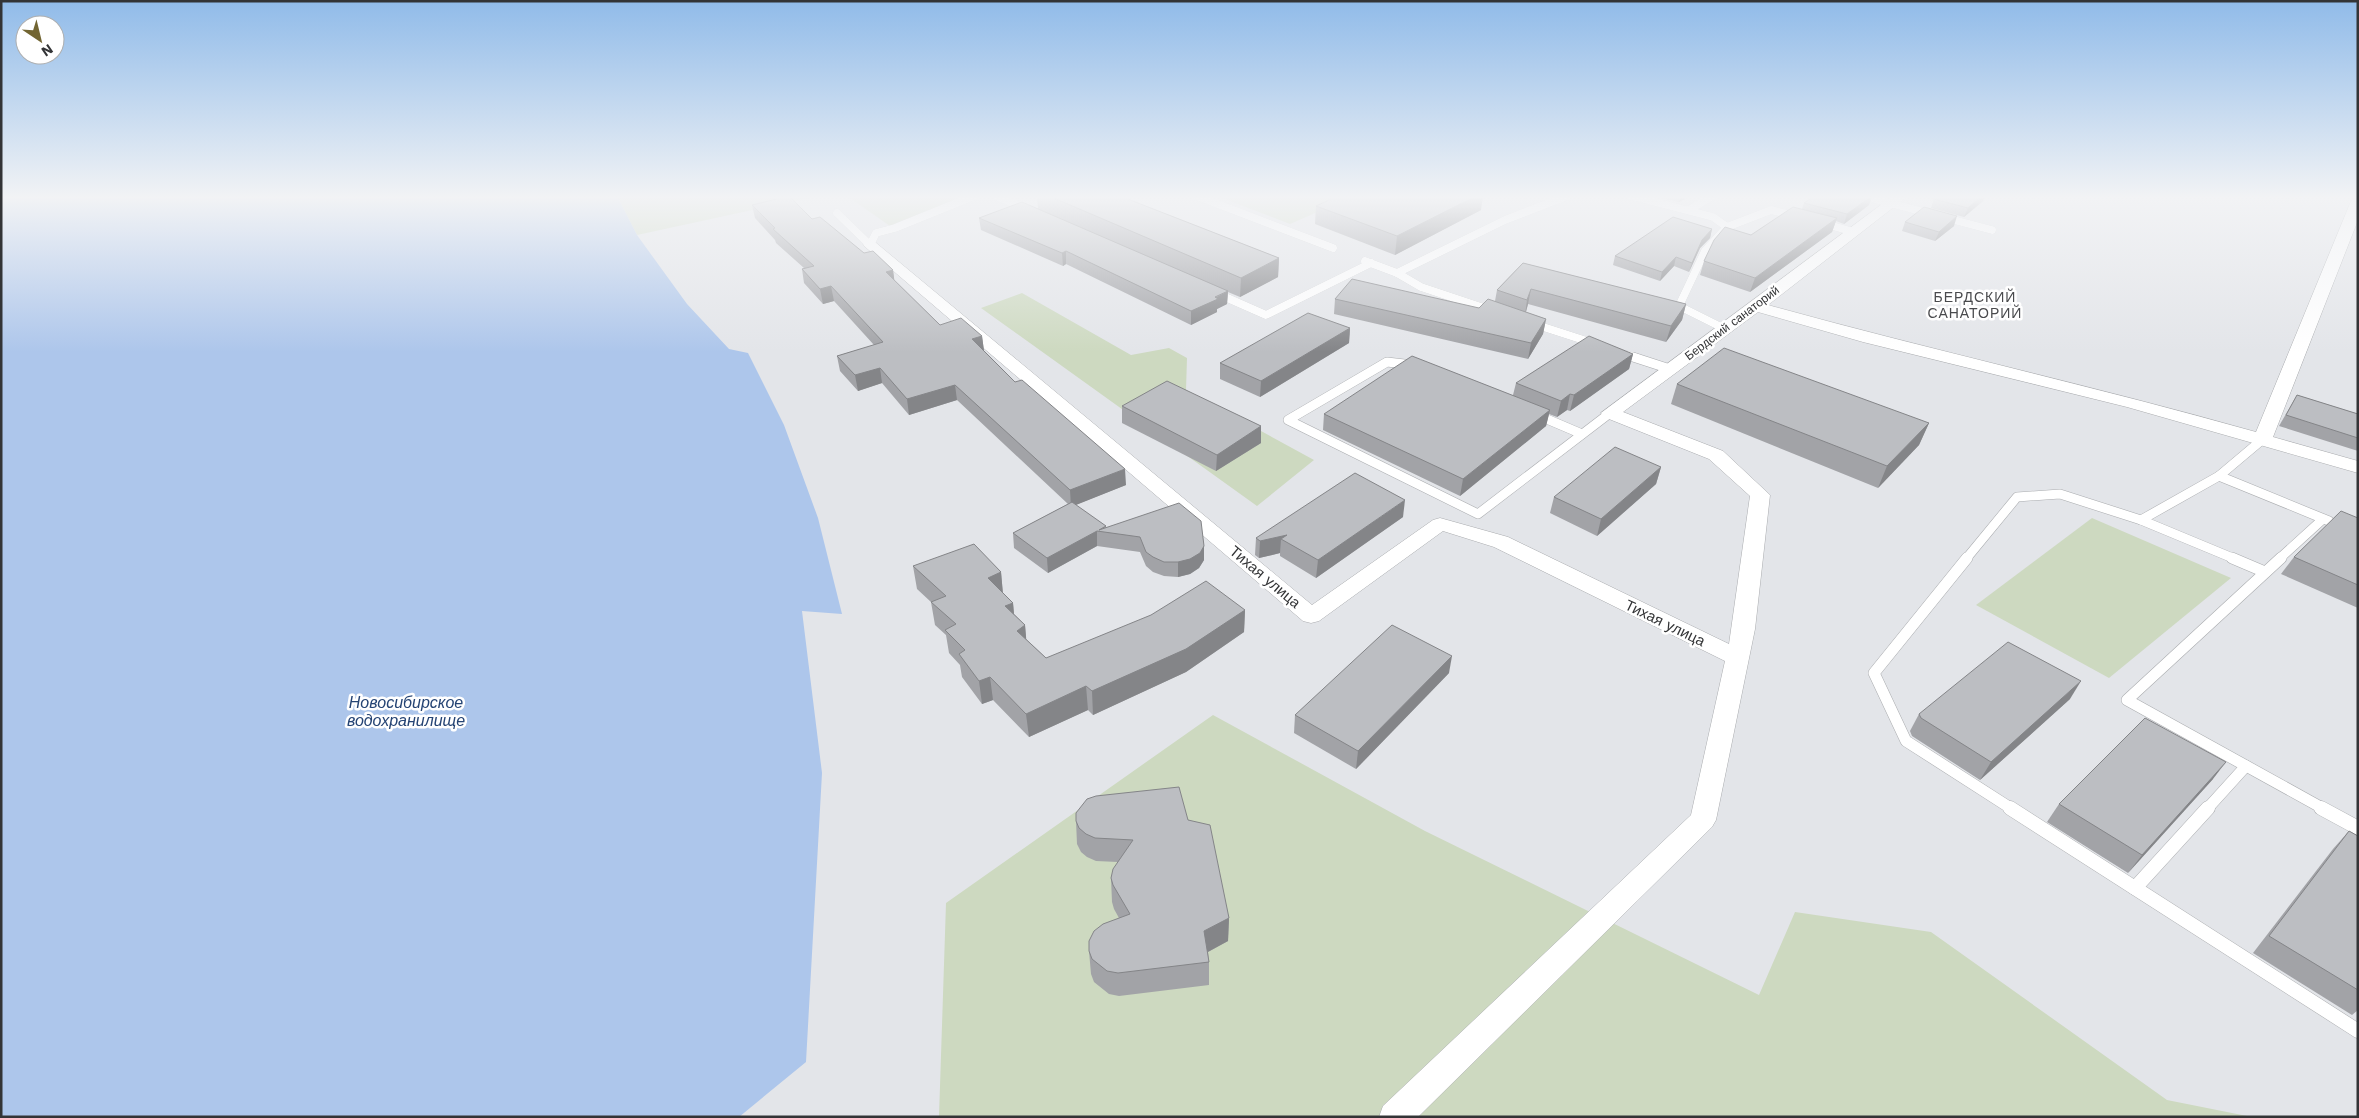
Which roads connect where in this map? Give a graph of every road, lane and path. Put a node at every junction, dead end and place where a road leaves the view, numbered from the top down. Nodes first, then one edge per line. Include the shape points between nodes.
1 (874, 248) edge
2 (1448, 248) edge
3 (1708, 248) edge
4 (1832, 248) edge
5 (2339, 248) edge
6 (1397, 273) junction
7 (1204, 287) edge
8 (1755, 306) junction
9 (1504, 314) edge
10 (1522, 320) edge
11 (1725, 329) junction
12 (1606, 348) edge
13 (1615, 351) edge
14 (1418, 366) edge
15 (1670, 369) junction
16 (1525, 410) edge
17 (1610, 413) junction
18 (1582, 434) junction
19 (2263, 439) junction
20 (2358, 466) edge
21 (2218, 476) junction
22 (2323, 519) junction
23 (2141, 520) junction
24 (2341, 525) edge
25 (2265, 572) junction
26 (1738, 658) junction
27 (2246, 766) junction
28 (2358, 828) edge
29 (2135, 888) junction
30 (2358, 1031) edge
31 (1395, 1117) edge

1 - 26 street, Тихая улица via 1310,616 1440,524 1501,542
2 - 6 lane
3 - 11 lane via 1679,306
4 - 8 street, Бердский санаторий
5 - 19 street
6 - 7 lane via 1367,262 1266,315
6 - 9 lane via 1421,287
8 - 11 street, Бердский санаторий
8 - 19 street
10 - 12 lane
11 - 15 street, Бердский санаторий
13 - 15 lane
14 - 18 lane via 1387,362 1288,420 1478,514
15 - 17 street, Бердский санаторий
16 - 18 lane
17 - 18 lane
17 - 26 street via 1716,455 1760,495
19 - 20 street
19 - 21 lane
21 - 22 lane
21 - 23 lane
22 - 24 lane
22 - 25 lane
23 - 25 lane
23 - 29 lane via 2060,494 2017,497 1874,673 1906,740
25 - 27 lane via 2127,700
26 - 31 street via 1703,820
27 - 28 lane
27 - 29 lane
29 - 30 lane

